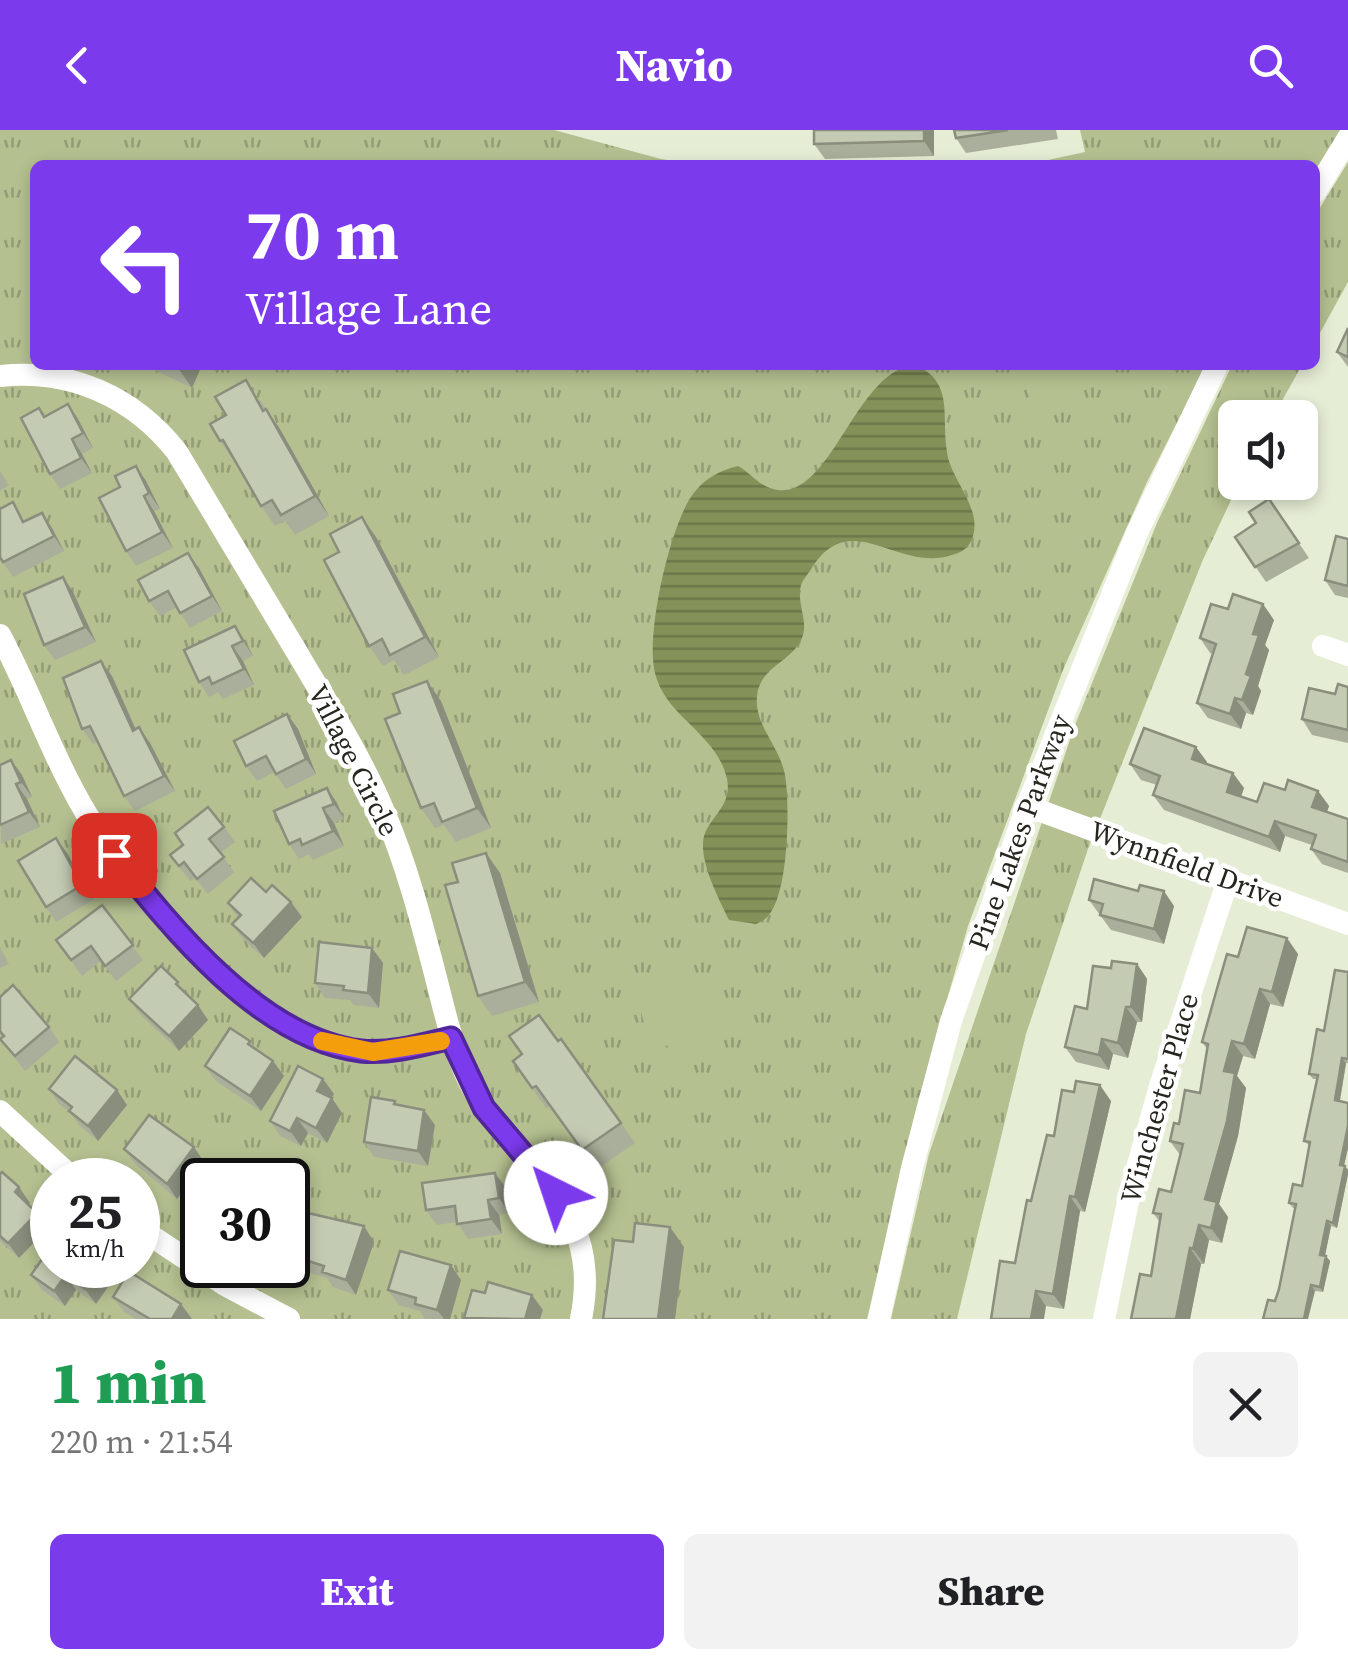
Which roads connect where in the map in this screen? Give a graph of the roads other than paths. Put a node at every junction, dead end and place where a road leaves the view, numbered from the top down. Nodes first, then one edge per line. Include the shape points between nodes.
1 (1348, 138) edge
2 (1320, 184) edge
3 (1215, 370) edge
4 (0, 376) edge
5 (0, 635) edge
6 (1323, 646) dead end
7 (1348, 655) edge
8 (1026, 806) junction
9 (1228, 880) junction
10 (1348, 924) edge
11 (451, 1038) junction
12 (0, 1111) edge
13 (51, 1158) edge
14 (160, 1243) edge
15 (289, 1319) edge
16 (581, 1319) edge
17 (879, 1319) edge
18 (1104, 1319) edge

1 - 2 street
3 - 8 street, Pine Lakes Parkway via 1136,536
4 - 11 street, Village Circle via 59,378 109,394 146,417 177,452 375,791 410,883
5 - 11 street via 94,826 155,906 224,976 292,1028 333,1045 386,1052
6 - 7 street
8 - 9 street, Wynnfield Drive
8 - 17 street, Pine Lakes Parkway via 951,1021
9 - 10 street, Wynnfield Drive
9 - 18 street, Winchester Place via 1139,1160
11 - 16 street, Village Circle via 484,1108 569,1216 584,1268
12 - 13 street
14 - 15 street

